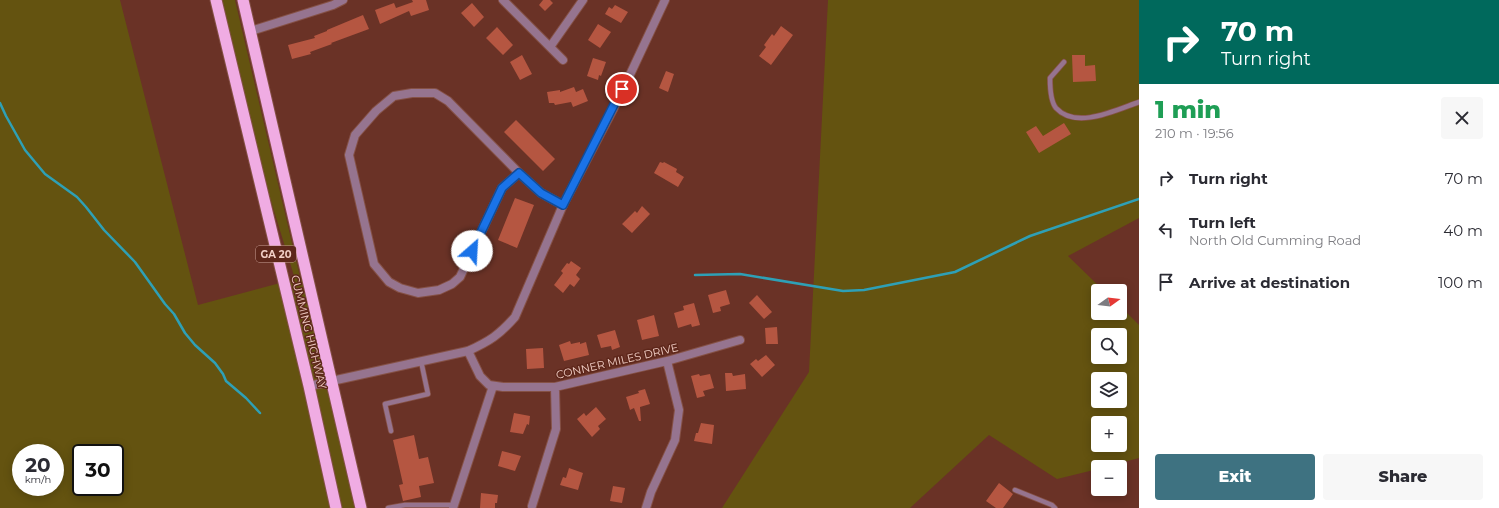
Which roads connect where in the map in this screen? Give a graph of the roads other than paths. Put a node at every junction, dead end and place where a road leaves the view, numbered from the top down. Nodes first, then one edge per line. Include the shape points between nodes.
1 (216, 0) edge
2 (243, 0) edge
3 (343, 0) edge
4 (503, 0) edge
5 (583, 0) edge
6 (665, 0) edge
7 (332, 2) edge
8 (251, 31) junction
9 (550, 47) junction
10 (562, 60) dead end
11 (1064, 62) dead end
12 (1139, 102) edge
13 (519, 173) junction
14 (563, 205) junction
15 (740, 340) dead end
16 (468, 351) junction
17 (421, 361) junction
18 (667, 361) junction
19 (331, 381) junction
20 (309, 386) junction
21 (493, 386) junction
22 (555, 387) junction
23 (391, 431) dead end
24 (1015, 490) dead end
25 (532, 506) dead end
26 (454, 507) edge
27 (336, 508) edge
28 (361, 508) edge
29 (388, 508) edge
30 (646, 508) edge
31 (1055, 508) edge

1 - 20 highway, CUMMING HIGHWAY / GA 20
2 - 8 highway, CUMMING HIGHWAY / GA 20
3 - 7 street
4 - 9 street
5 - 9 street
6 - 14 street via 620,96
7 - 8 street
8 - 19 highway, CUMMING HIGHWAY / GA 20
9 - 10 street
11 - 12 lane via 1050,78 1050,90 1055,108 1069,117 1087,118
13 - 13 street via 448,101 435,93 394,96 376,111 355,135 349,155 374,264 389,282 418,293 439,290 452,284 460,276 502,188
13 - 14 street via 541,193
14 - 16 street via 514,317 497,336
15 - 18 street, CONNER MILES DRIVE
16 - 17 street
16 - 21 street via 480,376
17 - 19 street
17 - 23 lane via 428,394 385,404
18 - 22 street, CONNER MILES DRIVE
18 - 30 street via 679,410 675,440
19 - 20 street
19 - 28 highway, CUMMING HIGHWAY / GA 20
20 - 27 highway, CUMMING HIGHWAY / GA 20
21 - 22 street, CONNER MILES DRIVE
21 - 26 street
22 - 25 street via 556,429
24 - 31 lane
26 - 29 lane via 405,505

